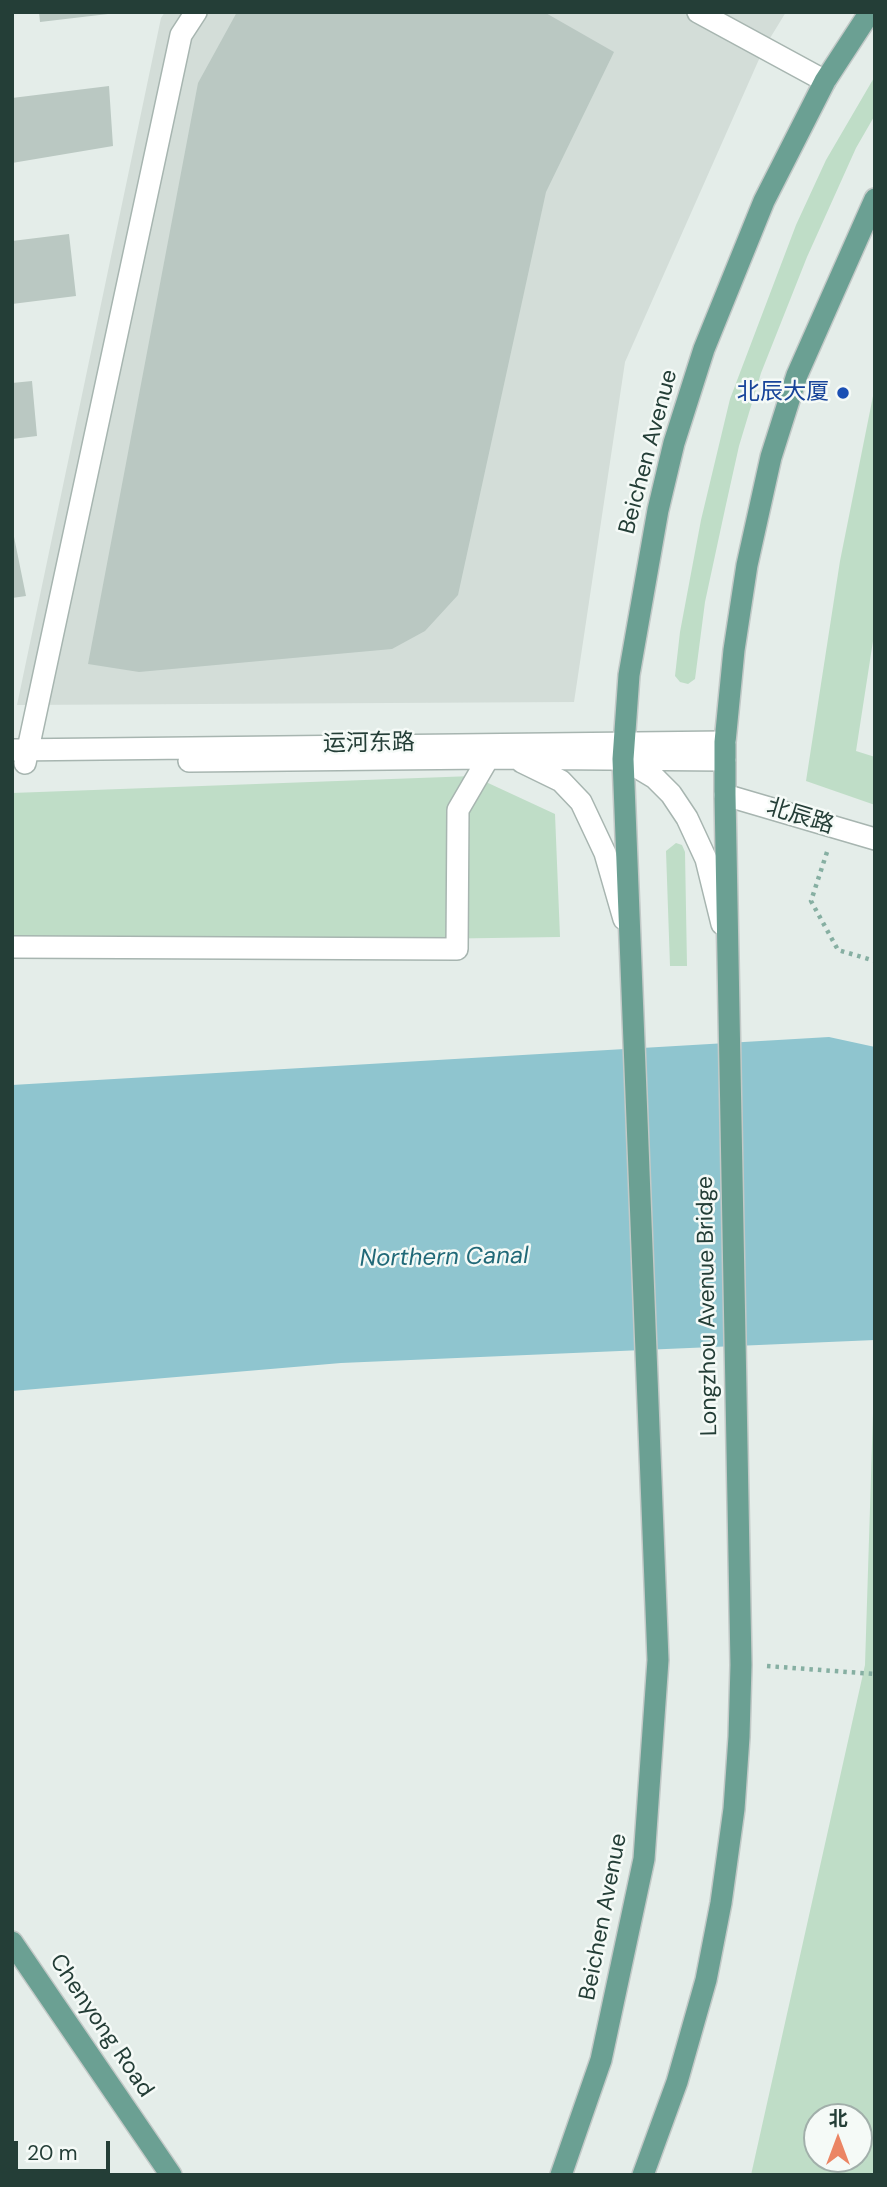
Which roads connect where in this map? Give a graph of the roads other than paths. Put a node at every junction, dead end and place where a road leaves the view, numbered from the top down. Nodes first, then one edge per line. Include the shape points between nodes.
1 (196, 12) edge
2 (698, 12) edge
3 (870, 12) edge
4 (825, 81) junction
5 (875, 199) edge
6 (493, 750) junction
7 (623, 751) junction
8 (725, 751) junction
9 (20, 756) edge
10 (513, 759) junction
11 (725, 795) junction
12 (875, 839) edge
13 (629, 943) junction
14 (727, 946) junction
15 (12, 947) edge
16 (12, 1942) edge
17 (171, 2175) edge
18 (561, 2175) edge
19 (643, 2175) edge

1 - 9 street via 181,35
2 - 4 street
3 - 4 main road, Beichen Avenue
4 - 7 main road, Beichen Avenue via 731,278 674,443 643,584
5 - 8 main road via 797,375 771,457 747,565
6 - 7 street, 运河东路 via 534,742
6 - 9 street, 运河东路
6 - 10 street
6 - 15 street via 458,810 457,949
7 - 8 street
7 - 10 street
7 - 13 main road, Beichen Avenue
7 - 14 street via 671,794 687,818 712,879
8 - 11 main road
10 - 13 street via 561,781 581,802 612,872
11 - 12 street, 北辰路
11 - 14 main road
13 - 18 main road, Beichen Avenue via 657,1660 642,1872 601,2060
14 - 19 main road, Longzhou Avenue Bridge via 741,1665 734,1809 706,1980 681,2069
16 - 17 main road, Chenyong Road

